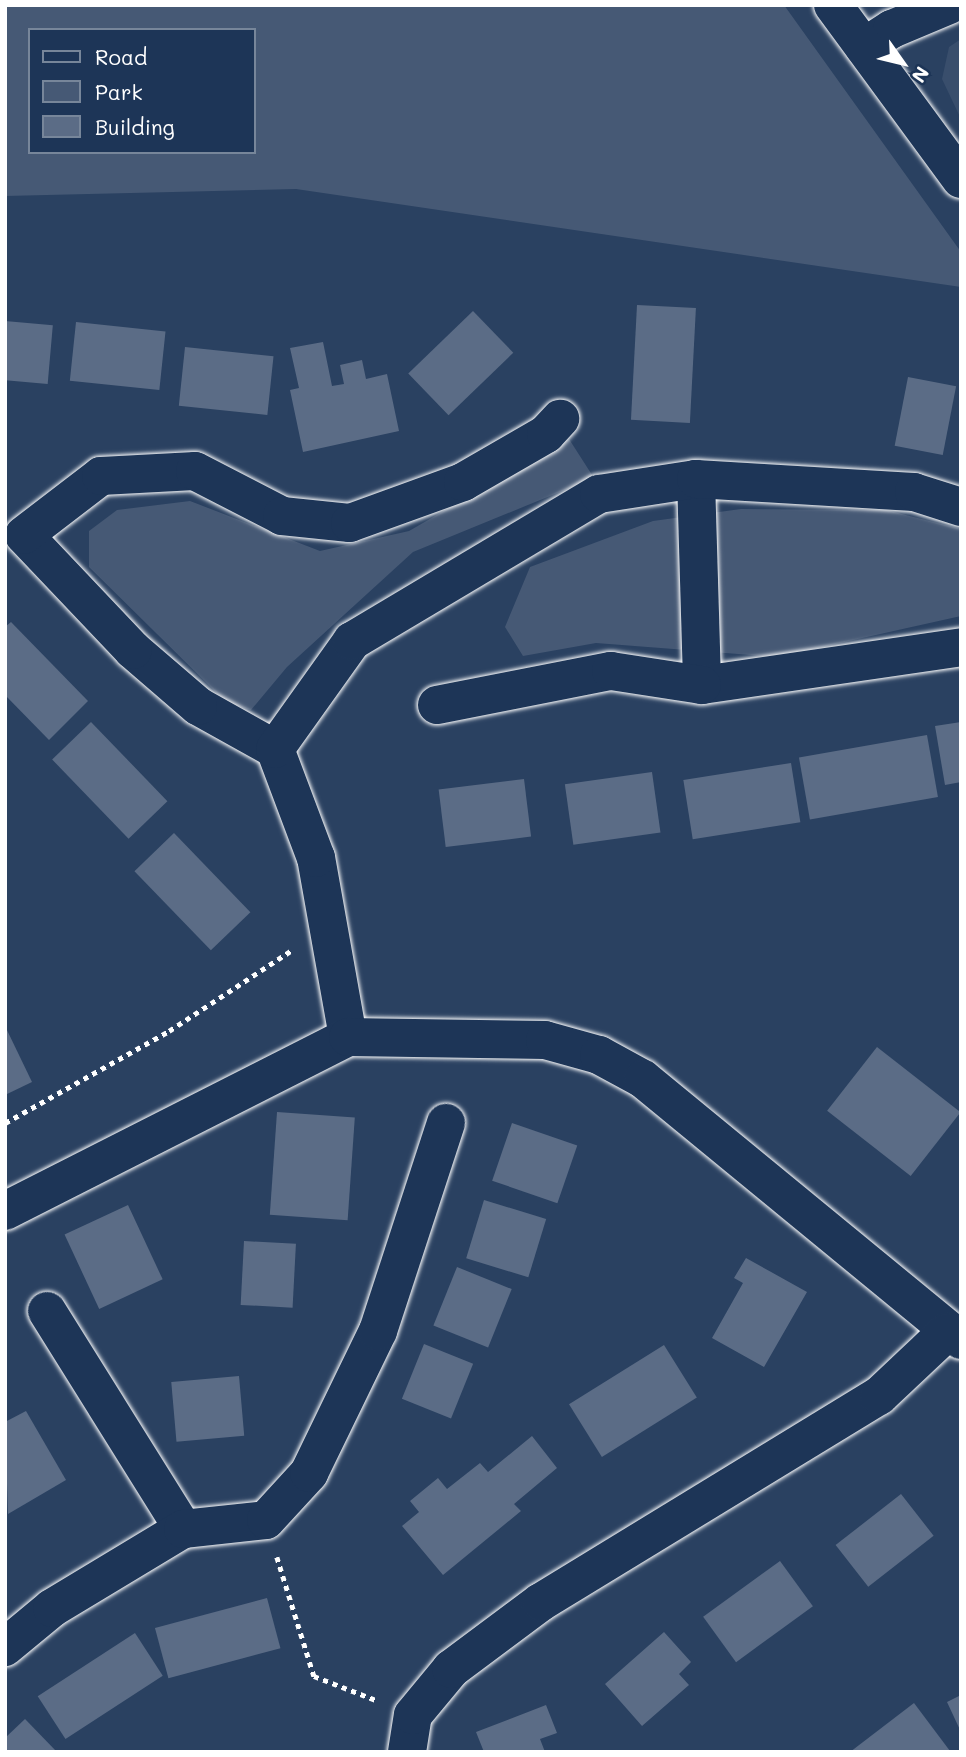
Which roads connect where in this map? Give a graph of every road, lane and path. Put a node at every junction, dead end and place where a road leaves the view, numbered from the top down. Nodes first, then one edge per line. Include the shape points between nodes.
1 (834, 5) edge
2 (949, 5) edge
3 (864, 47) junction
4 (961, 179) edge
5 (561, 419) dead end
6 (696, 479) junction
7 (961, 507) edge
8 (15, 528) edge
9 (961, 647) edge
10 (702, 685) junction
11 (437, 705) dead end
12 (275, 749) junction
13 (328, 926) junction
14 (348, 1037) junction
15 (5, 1123) edge
16 (446, 1123) dead end
17 (5, 1211) edge
18 (47, 1311) dead end
19 (954, 1336) edge
20 (266, 1520) junction
21 (183, 1529) junction
22 (5, 1647) edge
23 (412, 1715) junction
24 (407, 1752) edge

1 - 3 street
2 - 3 street via 892,29
3 - 4 street
5 - 8 street via 546,434 463,482 350,523 282,516 195,471 101,476
6 - 7 street via 914,492
6 - 10 street
6 - 12 street via 599,494 352,641
8 - 12 street via 133,650 198,706
9 - 10 street
10 - 11 street via 611,671
12 - 13 street via 316,858
13 - 14 street
13 - 15 path via 169,1031
14 - 17 street
14 - 19 street via 545,1041 599,1055 643,1079
16 - 20 street via 378,1331 309,1472
18 - 21 street
19 - 23 street via 878,1396 541,1602 451,1669
20 - 21 street
20 - 23 path via 314,1676
21 - 22 street via 52,1608
23 - 24 street

